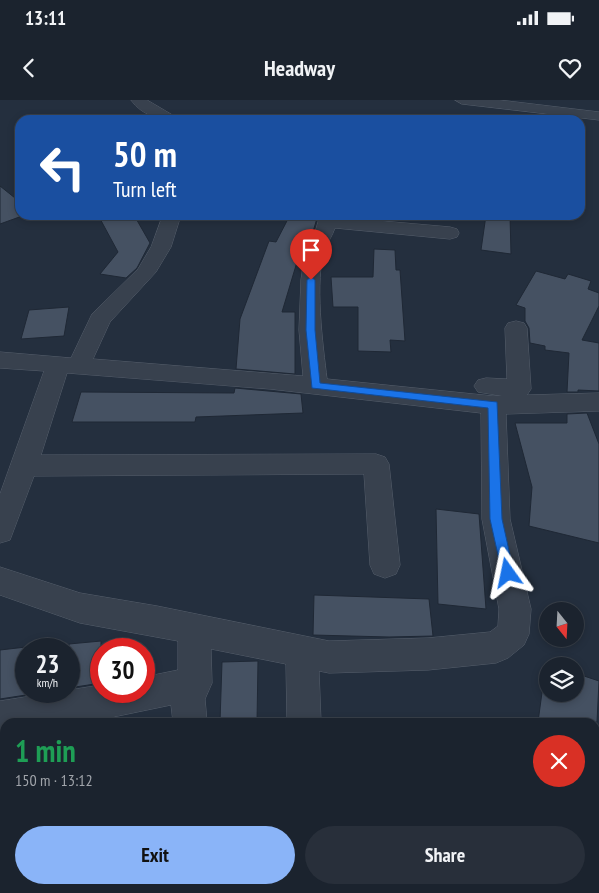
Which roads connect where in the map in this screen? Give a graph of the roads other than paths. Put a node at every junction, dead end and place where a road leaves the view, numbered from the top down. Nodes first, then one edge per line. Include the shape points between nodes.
1 (138, 100) edge
2 (462, 100) edge
3 (162, 115) edge
4 (599, 116) edge
5 (170, 220) edge
6 (328, 220) edge
7 (336, 220) edge
8 (450, 233) dead end
9 (516, 328) dead end
10 (0, 360) edge
11 (74, 361) junction
12 (315, 379) junction
13 (599, 402) edge
14 (493, 405) junction
15 (24, 466) junction
16 (0, 531) edge
17 (385, 565) dead end
18 (0, 582) edge
19 (194, 630) junction
20 (302, 652) junction
21 (196, 683) junction
22 (7, 718) edge
23 (190, 718) edge
24 (304, 718) edge

1 - 3 street
2 - 4 street
5 - 11 street via 161,247 146,272 100,319
6 - 12 street via 315,250 311,280 310,330
7 - 8 street
9 - 12 street via 518,389
10 - 11 street
11 - 12 street
11 - 15 street
12 - 14 street
13 - 14 street
14 - 20 street via 496,519 515,609 513,634 496,647 428,654 329,657
15 - 16 street
15 - 17 street via 376,464
18 - 19 street via 80,608 157,620
19 - 20 street
19 - 21 street
20 - 24 street
21 - 22 street
21 - 23 street via 188,698

